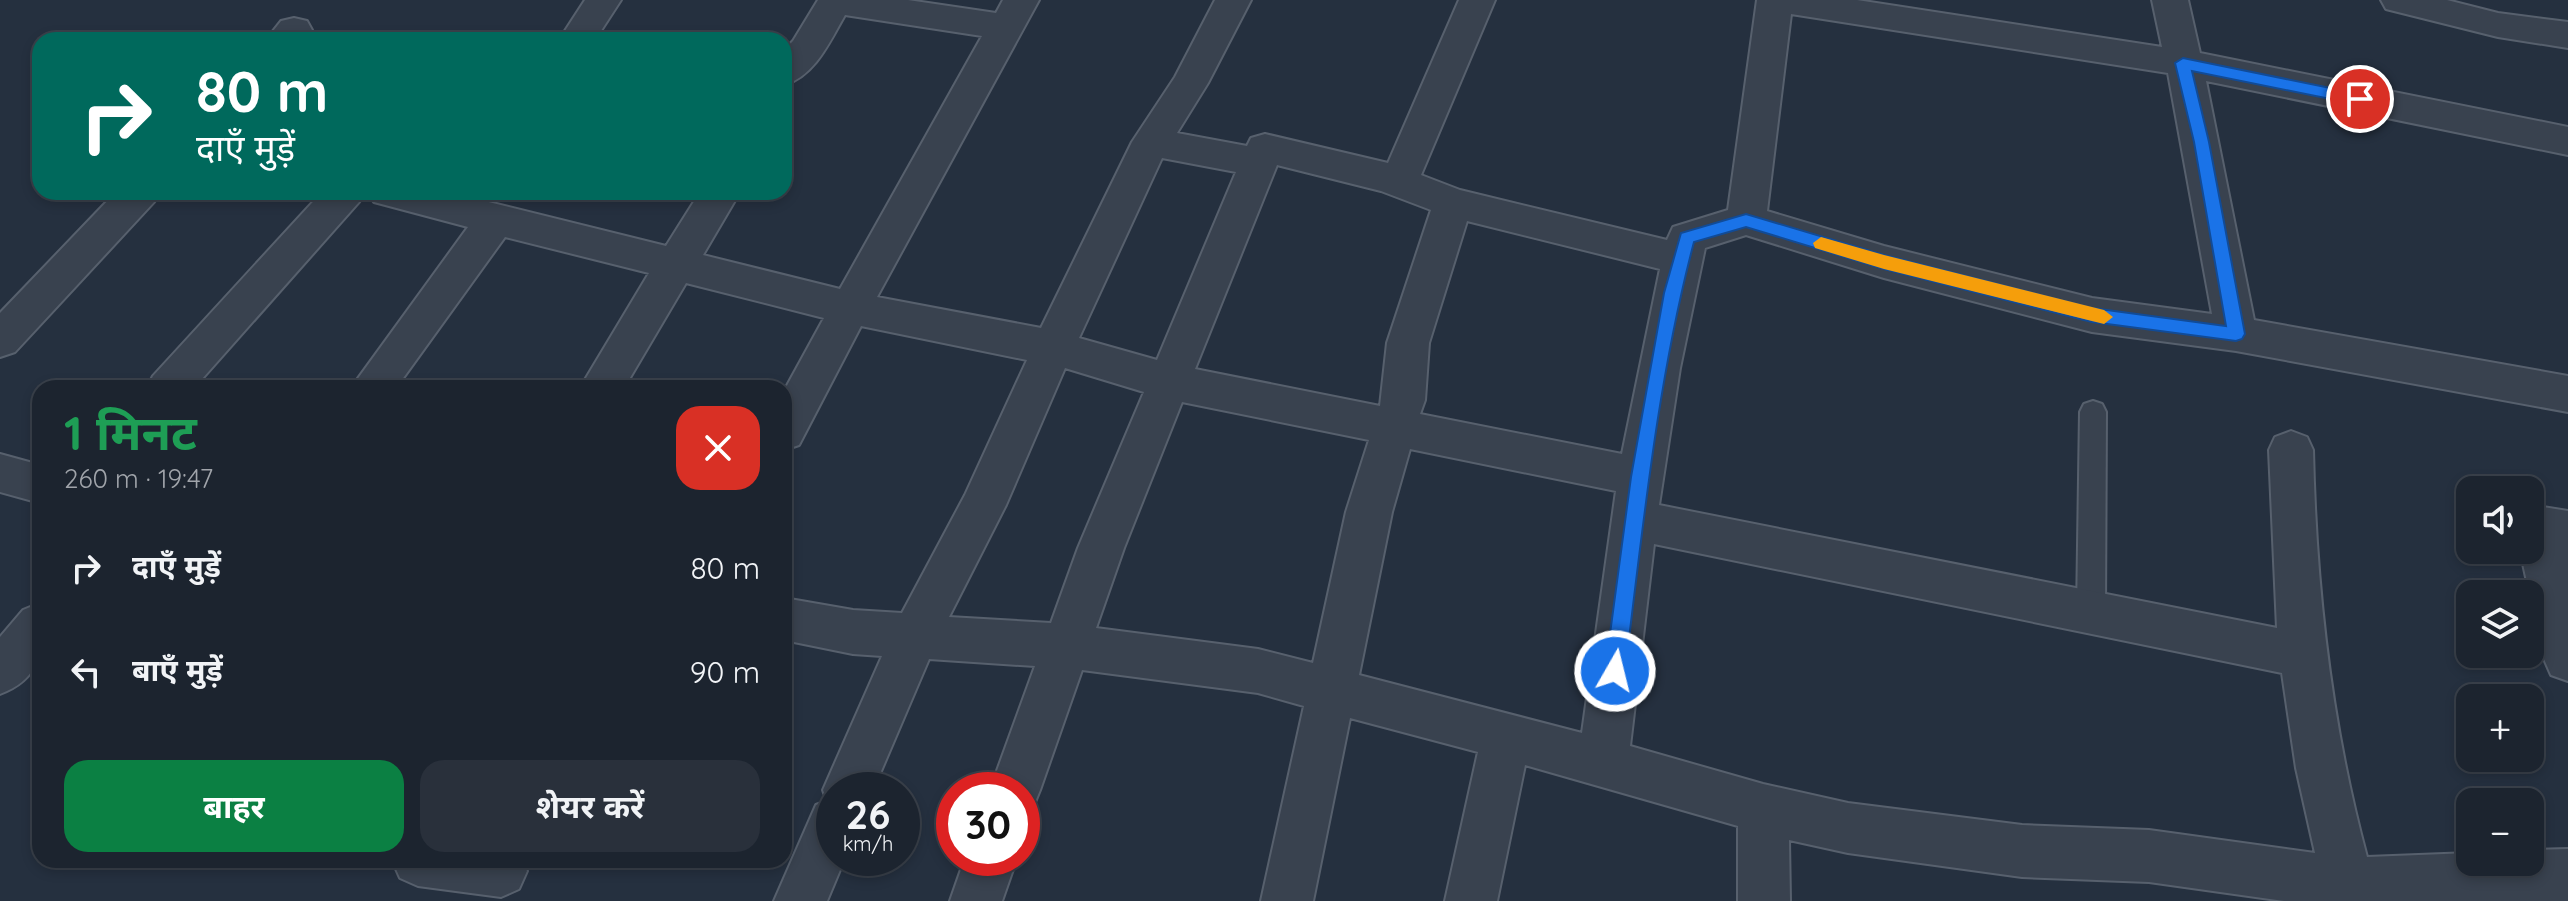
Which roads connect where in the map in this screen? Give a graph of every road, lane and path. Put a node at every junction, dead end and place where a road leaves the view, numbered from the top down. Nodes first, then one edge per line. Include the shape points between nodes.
1 (603, 0) edge
2 (1233, 0) edge
3 (1477, 0) edge
4 (1777, 0) edge
5 (2170, 0) edge
6 (2399, 0) edge
7 (835, 1) edge
8 (1012, 14) edge
9 (582, 32) edge
10 (2568, 35) edge
11 (795, 61) edge
12 (2183, 63) junction
13 (2568, 141) edge
14 (1151, 142) junction
15 (1259, 162) junction
16 (1399, 182) junction
17 (132, 200) edge
18 (338, 200) edge
19 (418, 200) edge
20 (715, 200) edge
21 (1453, 203) junction
22 (1746, 220) junction
23 (495, 221) junction
24 (1682, 259) junction
25 (677, 265) junction
26 (851, 308) junction
27 (2236, 334) junction
28 (0, 340) edge
29 (1054, 348) junction
30 (175, 380) edge
31 (378, 380) edge
32 (606, 380) edge
33 (1171, 382) junction
34 (2568, 394) edge
35 (2093, 412) dead end
36 (792, 417) edge
37 (1395, 429) junction
38 (2291, 450) dead end
39 (0, 473) edge
40 (32, 482) edge
41 (1638, 498) junction
42 (2568, 531) edge
43 (2091, 612) junction
44 (792, 621) edge
45 (32, 634) edge
46 (915, 636) junction
47 (1066, 646) junction
48 (2305, 656) junction
49 (2568, 659) edge
50 (0, 672) edge
51 (1332, 691) junction
52 (1506, 737) junction
53 (1603, 762) junction
54 (856, 772) edge
55 (1021, 772) edge
56 (1763, 809) junction
57 (816, 864) edge
58 (456, 868) edge
59 (2568, 875) edge
60 (985, 876) edge
61 (498, 877) edge
62 (2350, 892) edge
63 (800, 901) edge
64 (976, 901) edge
65 (1287, 901) edge
66 (1471, 901) edge
67 (1764, 901) edge

1 - 9 street
2 - 14 street via 1190,83
3 - 16 street
4 - 12 street
4 - 22 street
5 - 12 street
6 - 10 street via 2498,25
7 - 8 street
7 - 11 street
8 - 26 street
12 - 13 street
12 - 27 street
14 - 15 street
14 - 29 street
15 - 16 street via 1265,148
15 - 33 street
16 - 21 street
17 - 28 street
18 - 30 street
19 - 23 street
20 - 25 street
21 - 24 street
21 - 37 street via 1408,343
22 - 24 street via 1687,238
22 - 27 street via 2092,315
23 - 25 street
23 - 31 street
24 - 41 street
25 - 26 street
25 - 32 street
26 - 29 street
26 - 36 street
27 - 34 street
29 - 33 street
29 - 46 street via 983,505
33 - 37 street
33 - 47 street
35 - 43 lane
37 - 41 street
37 - 51 street via 1369,512
38 - 48 street via 2291,521
39 - 40 street
41 - 43 street
41 - 53 street
42 - 49 street via 2537,526
43 - 48 street
44 - 46 street
45 - 50 street
46 - 47 street
46 - 54 street
47 - 51 street via 1258,671
47 - 55 street
48 - 62 street via 2330,811
51 - 52 street
51 - 65 street
52 - 53 street
52 - 66 street
53 - 56 street
56 - 62 street via 1848,828 2022,851 2149,856
56 - 67 street
57 - 63 street
58 - 61 street
59 - 62 street
60 - 64 street

